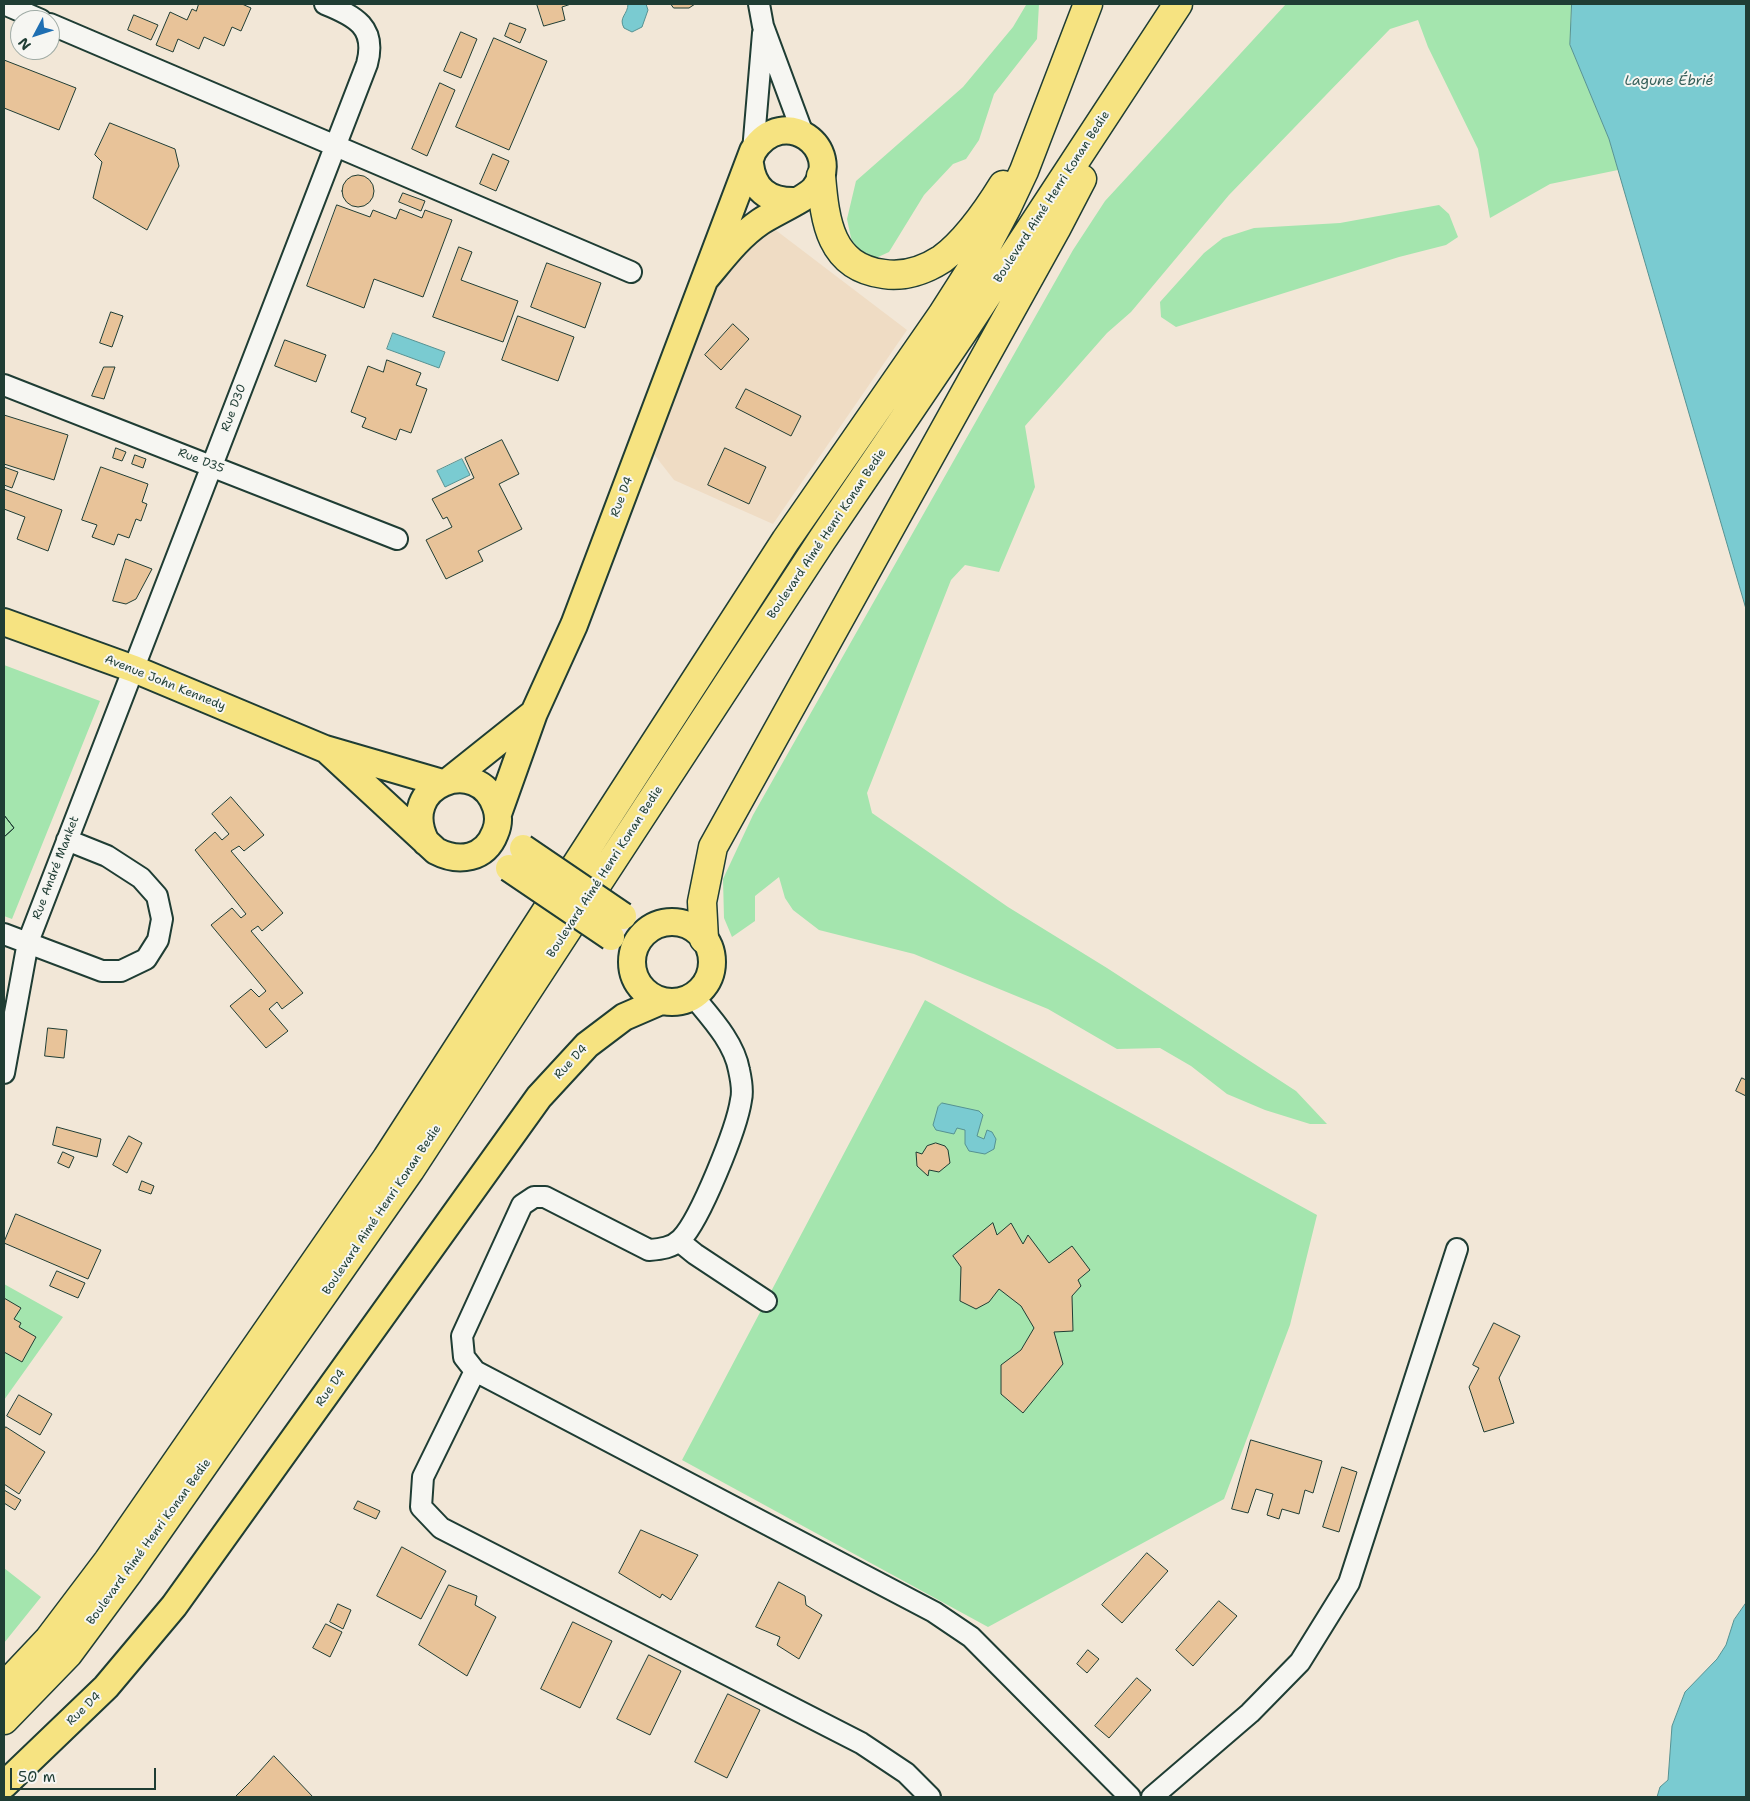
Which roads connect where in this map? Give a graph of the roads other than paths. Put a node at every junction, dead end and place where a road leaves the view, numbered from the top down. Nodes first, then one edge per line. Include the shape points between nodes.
1 (4, 4) edge
2 (325, 4) edge
3 (759, 4) edge
4 (1088, 4) edge
5 (1178, 4) edge
6 (18, 10) edge
7 (763, 26) junction
8 (60, 28) edge
9 (1140, 63) junction
10 (1044, 118) junction
11 (803, 134) junction
12 (334, 147) junction
13 (752, 157) junction
14 (821, 176) junction
15 (793, 201) junction
16 (632, 272) dead end
17 (705, 279) junction
18 (4, 385) edge
19 (211, 466) junction
20 (397, 539) dead end
21 (4, 622) edge
22 (134, 670) junction
23 (534, 713) junction
24 (325, 749) junction
25 (446, 781) junction
26 (498, 819) junction
27 (67, 840) junction
28 (426, 842) junction
29 (473, 856) junction
30 (516, 858) junction
31 (617, 926) junction
32 (655, 926) junction
33 (4, 934) edge
34 (704, 939) junction
35 (28, 942) junction
36 (632, 960) junction
37 (693, 996) junction
38 (662, 1001) junction
39 (4, 1073) edge
40 (680, 1241) junction
41 (1457, 1249) dead end
42 (766, 1301) dead end
43 (475, 1371) junction
44 (4, 1686) edge
45 (4, 1720) edge
46 (4, 1785) edge
47 (930, 1797) edge
48 (1130, 1797) edge
49 (1152, 1797) edge

1 - 6 street
2 - 12 street, Rue D30 via 354,18 367,32 371,49
3 - 7 street
4 - 10 highway, Boulevard Aimé Henri Konan Bedie
5 - 9 highway, Boulevard Aimé Henri Konan Bedie
7 - 11 street
7 - 13 street
8 - 12 street
9 - 34 highway via 1056,229 713,847 702,902
9 - 45 highway, Boulevard Aimé Henri Konan Bedie via 822,540 410,1170 112,1595 68,1654
10 - 14 highway via 1000,190 964,238 942,259 918,271 895,276 869,272 842,254 825,217
10 - 44 highway, Boulevard Aimé Henri Konan Bedie via 1024,171 988,244 786,540 387,1158 108,1561 49,1639
11 - 13 main road, Rue D4 via 792,130 775,132 760,141
11 - 14 main road via 817,147 822,159
12 - 16 street
12 - 19 street, Rue D30
13 - 15 main road via 752,177 763,193 780,201
13 - 17 main road, Rue D4
14 - 15 main road, Rue D4 via 805,197
15 - 17 main road, Rue D4 via 744,235
17 - 23 main road, Rue D4 via 574,625
18 - 19 street, Rue D35
19 - 20 street, Rue D35
19 - 22 street, Rue D30
21 - 22 main road, Avenue John Kennedy
22 - 24 main road, Avenue John Kennedy
22 - 27 street, Rue André Manket
23 - 25 main road, Rue D4
23 - 26 main road, Rue D4
24 - 25 main road, Avenue John Kennedy
24 - 28 main road, Avenue John Kennedy
25 - 26 main road, Avenue John Kennedy via 463,779 481,787 494,802
25 - 28 main road via 428,793 421,804 418,817
26 - 29 main road via 493,839 484,850
26 - 30 main road, Avenue John Kennedy
27 - 35 street, Rue André Manket
27 - 35 street via 107,856 140,878 157,896 162,919 158,940 146,959 122,971 102,972
28 - 29 main road, Avenue John Kennedy via 447,857
29 - 30 main road, Avenue John Kennedy
30 - 31 main road, Avenue John Kennedy, bridge
31 - 32 main road, Avenue John Kennedy
31 - 36 main road, Avenue John Kennedy
32 - 34 main road via 677,922 697,931
32 - 36 main road via 639,939
33 - 35 street
34 - 37 main road via 712,959 711,970 705,985
35 - 39 street, Rue André Manket
36 - 38 main road via 636,981 652,997
37 - 38 main road, Rue D4 via 683,1001
37 - 40 street via 730,1045 739,1069 742,1098 728,1145 692,1226
38 - 46 main road, Rue D4 via 624,1017 587,1044 539,1097 174,1606 106,1687
40 - 42 street
40 - 43 street via 667,1248 649,1250 545,1197 534,1197 522,1205 462,1336 464,1357
41 - 49 street via 1348,1583 1300,1662 1250,1713
43 - 47 street via 423,1477 421,1506 441,1528 861,1743 906,1773
43 - 48 street via 934,1612 970,1637

